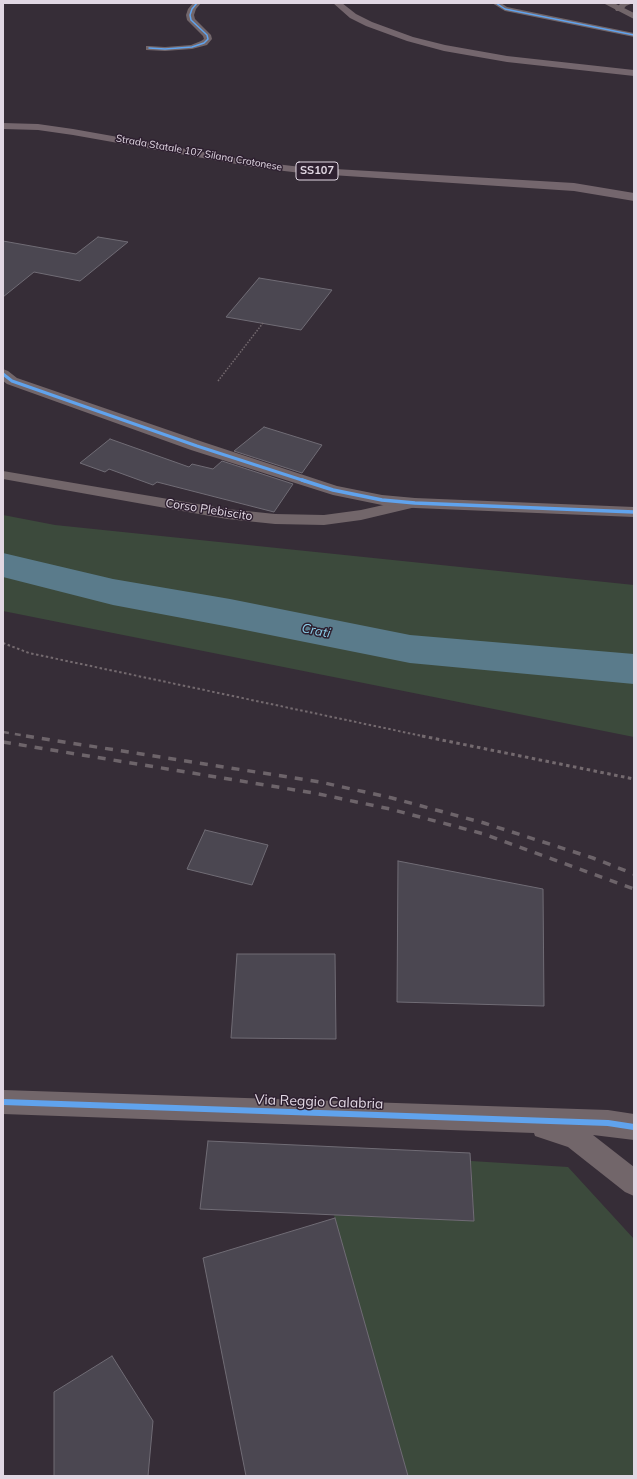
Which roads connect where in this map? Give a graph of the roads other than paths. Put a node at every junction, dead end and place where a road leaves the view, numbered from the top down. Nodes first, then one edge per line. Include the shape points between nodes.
1 (197, 3) edge
2 (336, 3) edge
3 (496, 3) edge
4 (607, 3) edge
5 (354, 5) dead end
6 (622, 5) edge
7 (634, 16) edge
8 (369, 24) junction
9 (580, 25) junction
10 (634, 27) edge
11 (634, 35) edge
12 (149, 48) dead end
13 (634, 73) edge
14 (3, 126) edge
15 (634, 197) edge
16 (8, 378) edge
17 (3, 475) edge
18 (415, 503) junction
19 (634, 512) edge
20 (3, 1102) edge
21 (520, 1120) junction
22 (634, 1127) edge
23 (634, 1183) edge

1 - 12 street via 190,15 191,20 207,35 208,39 204,43 192,47
2 - 8 main road
3 - 9 street via 504,9
4 - 6 street
5 - 8 main road via 355,10
6 - 7 street
8 - 13 main road via 410,40 480,55
9 - 10 street
9 - 11 street
14 - 15 main road, Strada Statale 107 Silana Crotonese / SS107 via 73,132 301,170 574,187
16 - 18 street via 197,446 333,490 382,500
17 - 18 street, Corso Plebiscito via 227,514 275,519 324,520 362,516
18 - 19 street
20 - 21 street, Via Reggio Calabria
21 - 22 street, Via Reggio Calabria via 608,1123
21 - 23 street, Via Reggio Calabria via 575,1137

